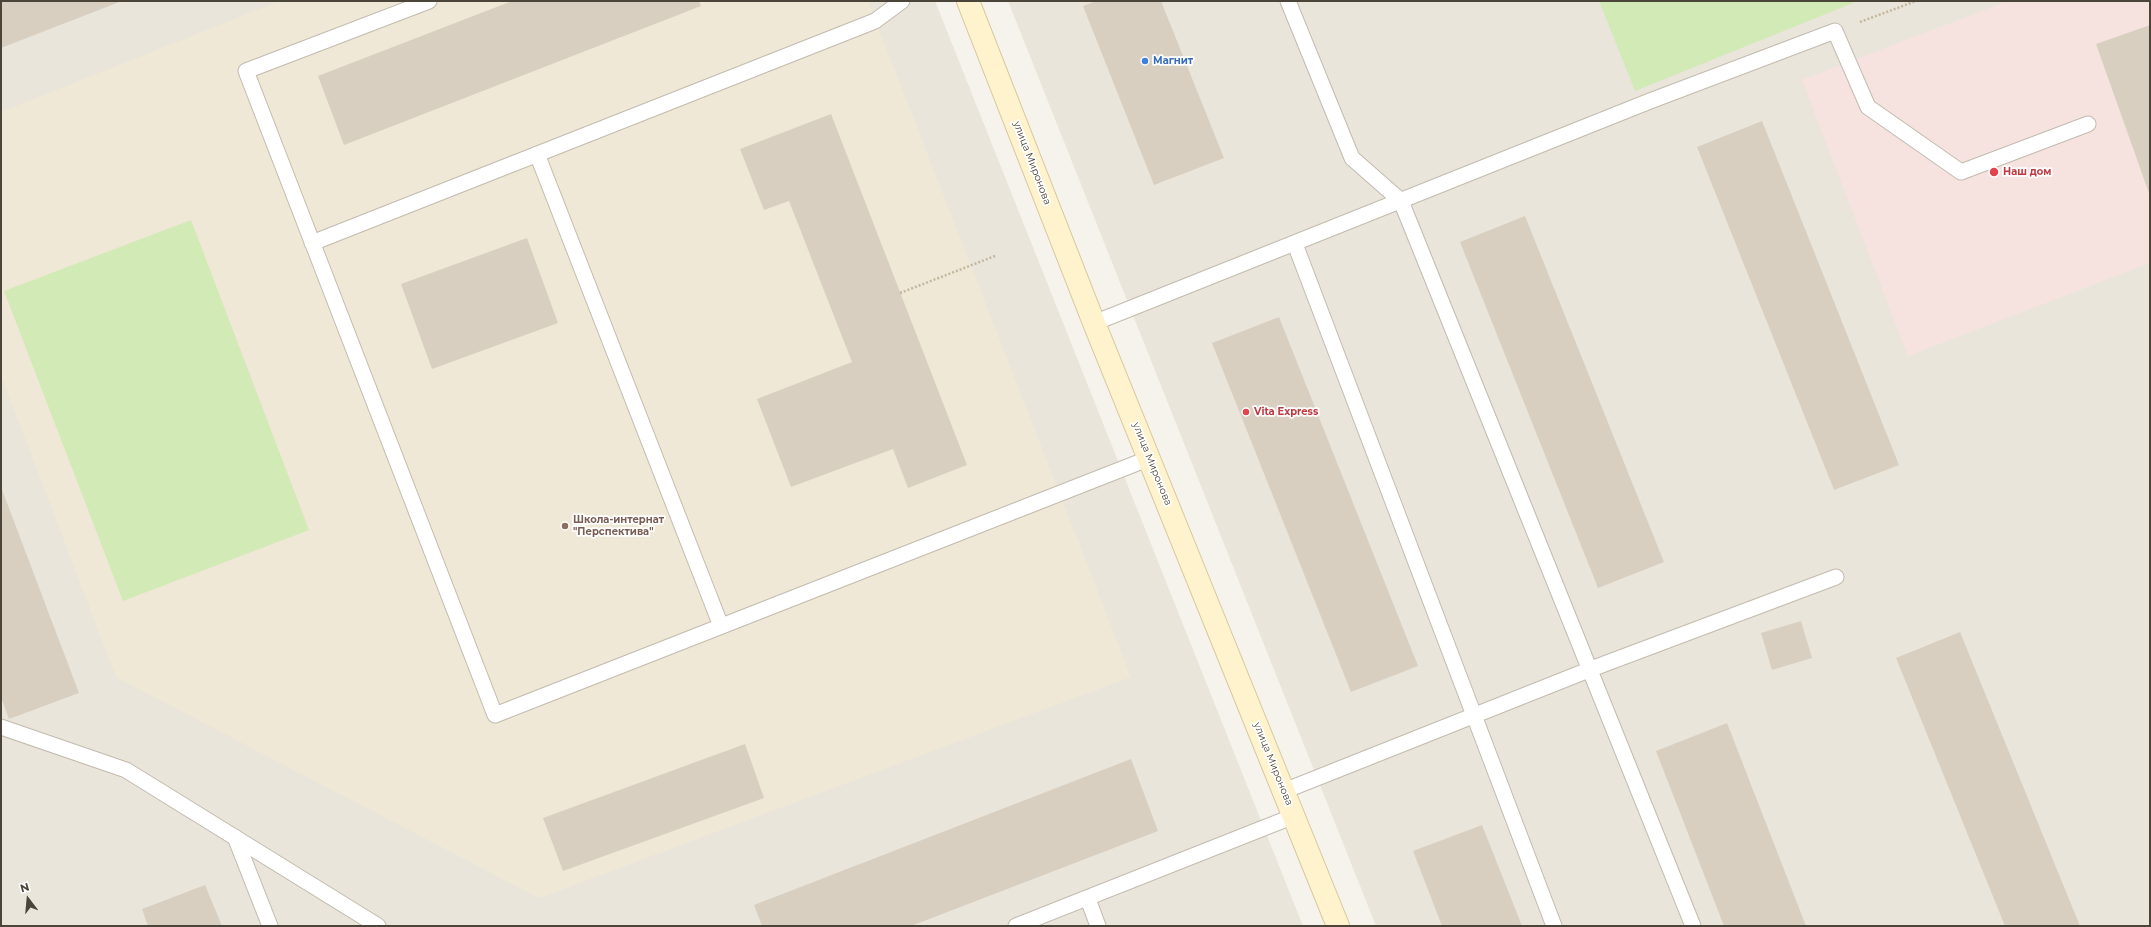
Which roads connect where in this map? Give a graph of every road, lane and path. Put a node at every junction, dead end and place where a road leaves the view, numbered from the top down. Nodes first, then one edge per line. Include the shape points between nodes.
1 (429, 1) edge
2 (902, 1) edge
3 (968, 1) edge
4 (1288, 1) edge
5 (1916, 1) edge
6 (1835, 31) junction
7 (2088, 124) dead end
8 (537, 154) junction
9 (1401, 201) junction
10 (312, 243) junction
11 (1294, 244) junction
12 (995, 256) dead end
13 (900, 293) dead end
14 (1094, 323) junction
15 (1150, 458) junction
16 (1836, 577) dead end
17 (721, 626) junction
18 (1591, 669) junction
19 (1474, 717) junction
20 (1, 727) edge
21 (1284, 791) junction
22 (1294, 816) junction
23 (235, 837) junction
24 (1088, 899) junction
25 (270, 926) edge
26 (378, 926) edge
27 (1016, 926) edge
28 (1098, 926) edge
29 (1338, 926) edge
30 (1554, 926) edge
31 (1693, 926) edge

1 - 10 lane via 246,71
2 - 8 lane via 875,21
3 - 14 main road, улица Миронова
4 - 9 lane via 1352,158
5 - 6 path
6 - 7 lane via 1868,107 1961,172
6 - 9 lane via 1650,101
8 - 10 lane
8 - 17 lane
9 - 11 lane
9 - 18 lane
10 - 17 lane via 495,715
11 - 14 lane
11 - 19 lane
12 - 13 path
14 - 15 main road, улица Миронова
15 - 17 lane
15 - 21 main road, улица Миронова
16 - 18 lane
18 - 19 lane
18 - 31 lane
19 - 21 lane
19 - 30 lane
20 - 23 lane via 126,770
21 - 22 main road, улица Миронова
22 - 24 lane
22 - 29 main road, улица Миронова
23 - 25 lane
23 - 26 lane
24 - 27 lane
24 - 28 lane

